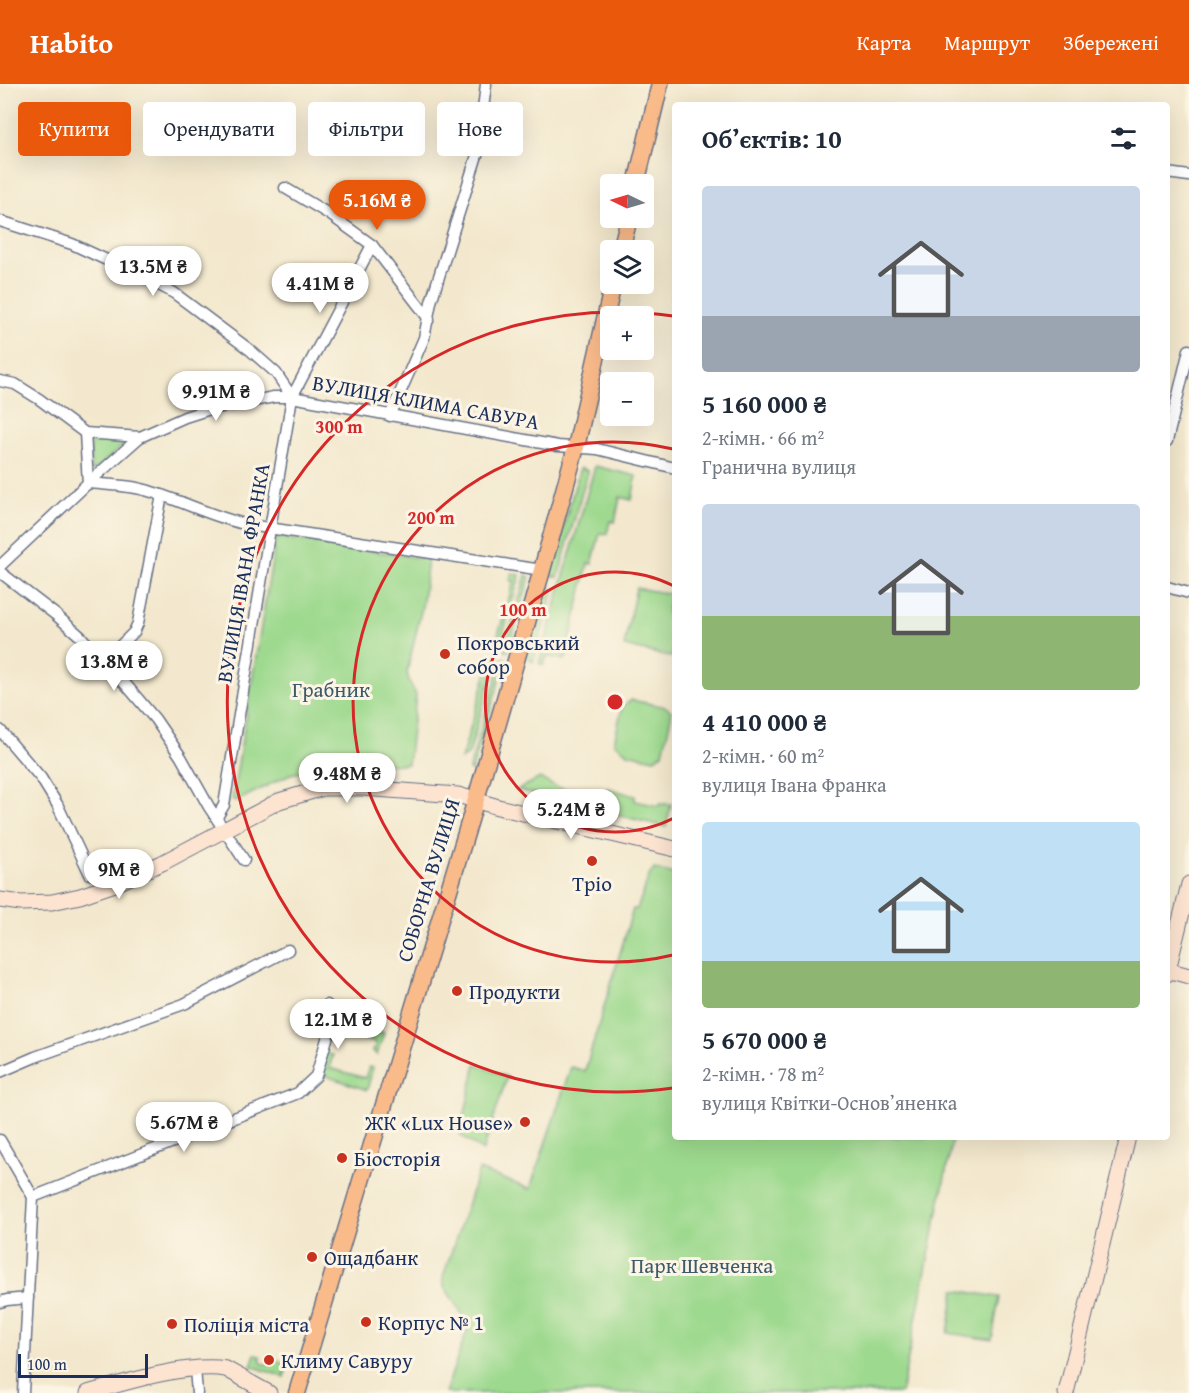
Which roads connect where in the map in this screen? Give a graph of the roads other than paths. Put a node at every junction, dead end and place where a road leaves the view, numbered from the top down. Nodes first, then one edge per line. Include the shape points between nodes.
1 (486, 84) edge
2 (660, 84) edge
3 (1170, 173) edge
4 (638, 174) edge
5 (1189, 176) edge
6 (285, 188) dead end
7 (0, 221) edge
8 (372, 245) junction
9 (611, 294) edge
10 (429, 319) junction
11 (1189, 350) edge
12 (0, 381) edge
13 (292, 397) junction
14 (390, 416) junction
15 (1170, 429) edge
16 (84, 434) junction
17 (140, 437) junction
18 (576, 447) junction
19 (672, 467) edge
20 (88, 483) junction
21 (162, 495) junction
22 (270, 528) junction
23 (0, 566) edge
24 (542, 570) junction
25 (0, 572) edge
26 (1170, 588) edge
27 (1189, 593) edge
28 (105, 662) junction
29 (0, 730) edge
30 (476, 800) junction
31 (220, 824) junction
32 (672, 848) edge
33 (244, 860) dead end
34 (90, 874) dead end
35 (1189, 884) edge
36 (0, 900) edge
37 (288, 950) dead end
38 (1170, 960) edge
39 (1170, 973) edge
40 (1189, 976) edge
41 (327, 1005) dead end
42 (0, 1072) edge
43 (0, 1140) edge
44 (1127, 1140) edge
45 (33, 1197) junction
46 (28, 1298) junction
47 (0, 1302) edge
48 (195, 1369) junction
49 (125, 1388) edge
50 (23, 1393) edge
51 (88, 1393) edge
52 (196, 1393) edge
53 (269, 1393) edge
54 (297, 1393) edge
55 (1066, 1393) edge

1 - 10 street via 478,152
2 - 4 main road
3 - 5 street
6 - 8 street
7 - 13 street, ВУЛИЦЯ КЛИМА САВУРА via 72,244 174,293 270,367
8 - 10 street
8 - 13 street, ВУЛИЦЯ ІВАНА ФРАНКА
9 - 18 main road, СОБОРНА ВУЛИЦЯ
10 - 14 street
11 - 15 street
12 - 16 street via 15,384 39,399
13 - 14 street, ВУЛИЦЯ КЛИМА САВУРА
13 - 17 street via 210,409
13 - 22 street, ВУЛИЦЯ ІВАНА ФРАНКА
14 - 18 street, ВУЛИЦЯ КЛИМА САВУРА
16 - 17 street
16 - 20 street
17 - 20 street
18 - 19 street, ВУЛИЦЯ КЛИМА САВУРА
18 - 24 main road, СОБОРНА ВУЛИЦЯ
20 - 21 street
20 - 23 street
21 - 22 street via 225,519
21 - 28 street via 138,623
22 - 24 street
22 - 31 street, ВУЛИЦЯ ІВАНА ФРАНКА
24 - 30 main road, СОБОРНА ВУЛИЦЯ
25 - 28 street via 56,615
26 - 27 street
28 - 31 street via 155,719
29 - 34 street via 41,778
30 - 31 street via 404,790 323,788
30 - 32 street
30 - 54 main road, СОБОРНА ВУЛИЦЯ
31 - 33 street
31 - 36 street via 162,863 80,896 52,902
35 - 38 street
37 - 42 street via 184,1004
39 - 40 street
41 - 45 street via 334,1015 316,1076 298,1093
43 - 45 street
44 - 55 street
45 - 46 street
46 - 47 street
46 - 50 street
48 - 49 street via 134,1379
48 - 52 street
48 - 53 street via 226,1369
49 - 51 street

